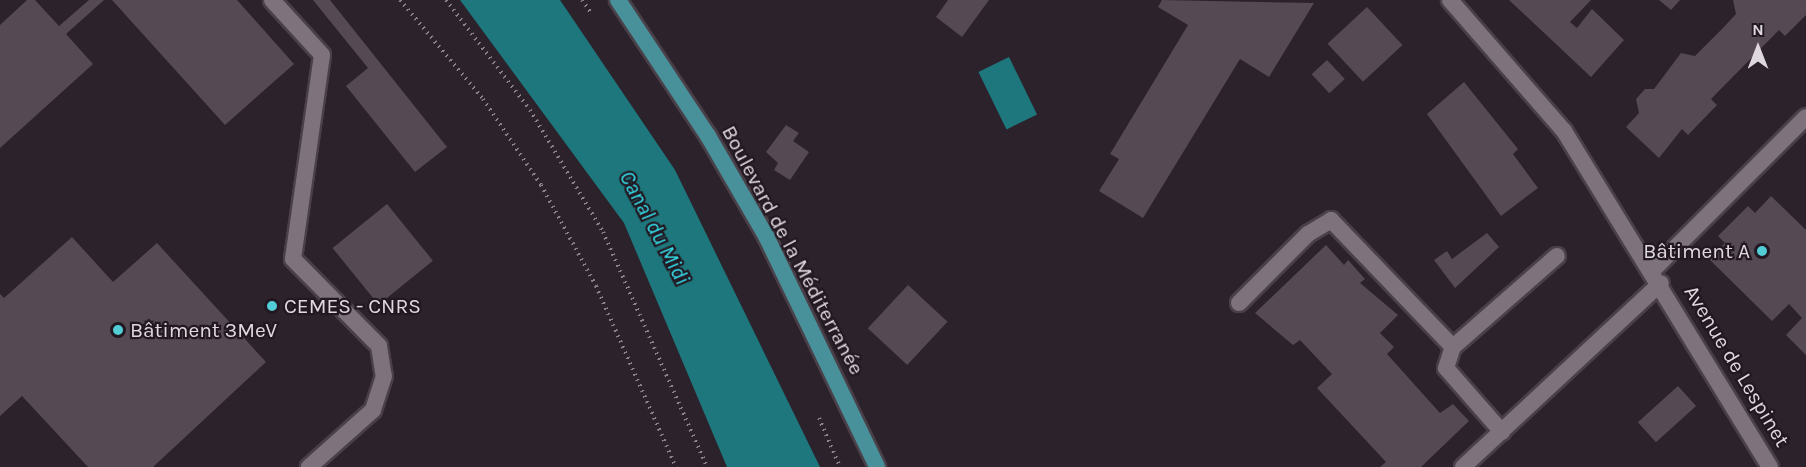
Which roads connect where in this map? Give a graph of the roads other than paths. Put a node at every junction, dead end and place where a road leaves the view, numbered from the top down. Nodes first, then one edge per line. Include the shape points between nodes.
1 (272, 0) edge
2 (618, 0) edge
3 (1450, 0) edge
4 (1806, 117) edge
5 (1557, 256) dead end
6 (1657, 277) junction
7 (1239, 303) dead end
8 (1453, 347) junction
9 (1502, 432) junction
10 (309, 467) edge
11 (876, 467) edge
12 (1464, 467) edge
13 (1770, 467) edge

1 - 10 street via 322,55 293,259 379,346 384,376 372,410
2 - 11 main road, Boulevard de la Méditerranée via 708,136 766,236
3 - 6 street, Avenue de Lespinet via 1564,131
4 - 6 street
5 - 8 street
6 - 9 street
6 - 13 street, Avenue de Lespinet
7 - 8 street via 1308,234 1332,220
8 - 9 street via 1446,368
9 - 12 street

